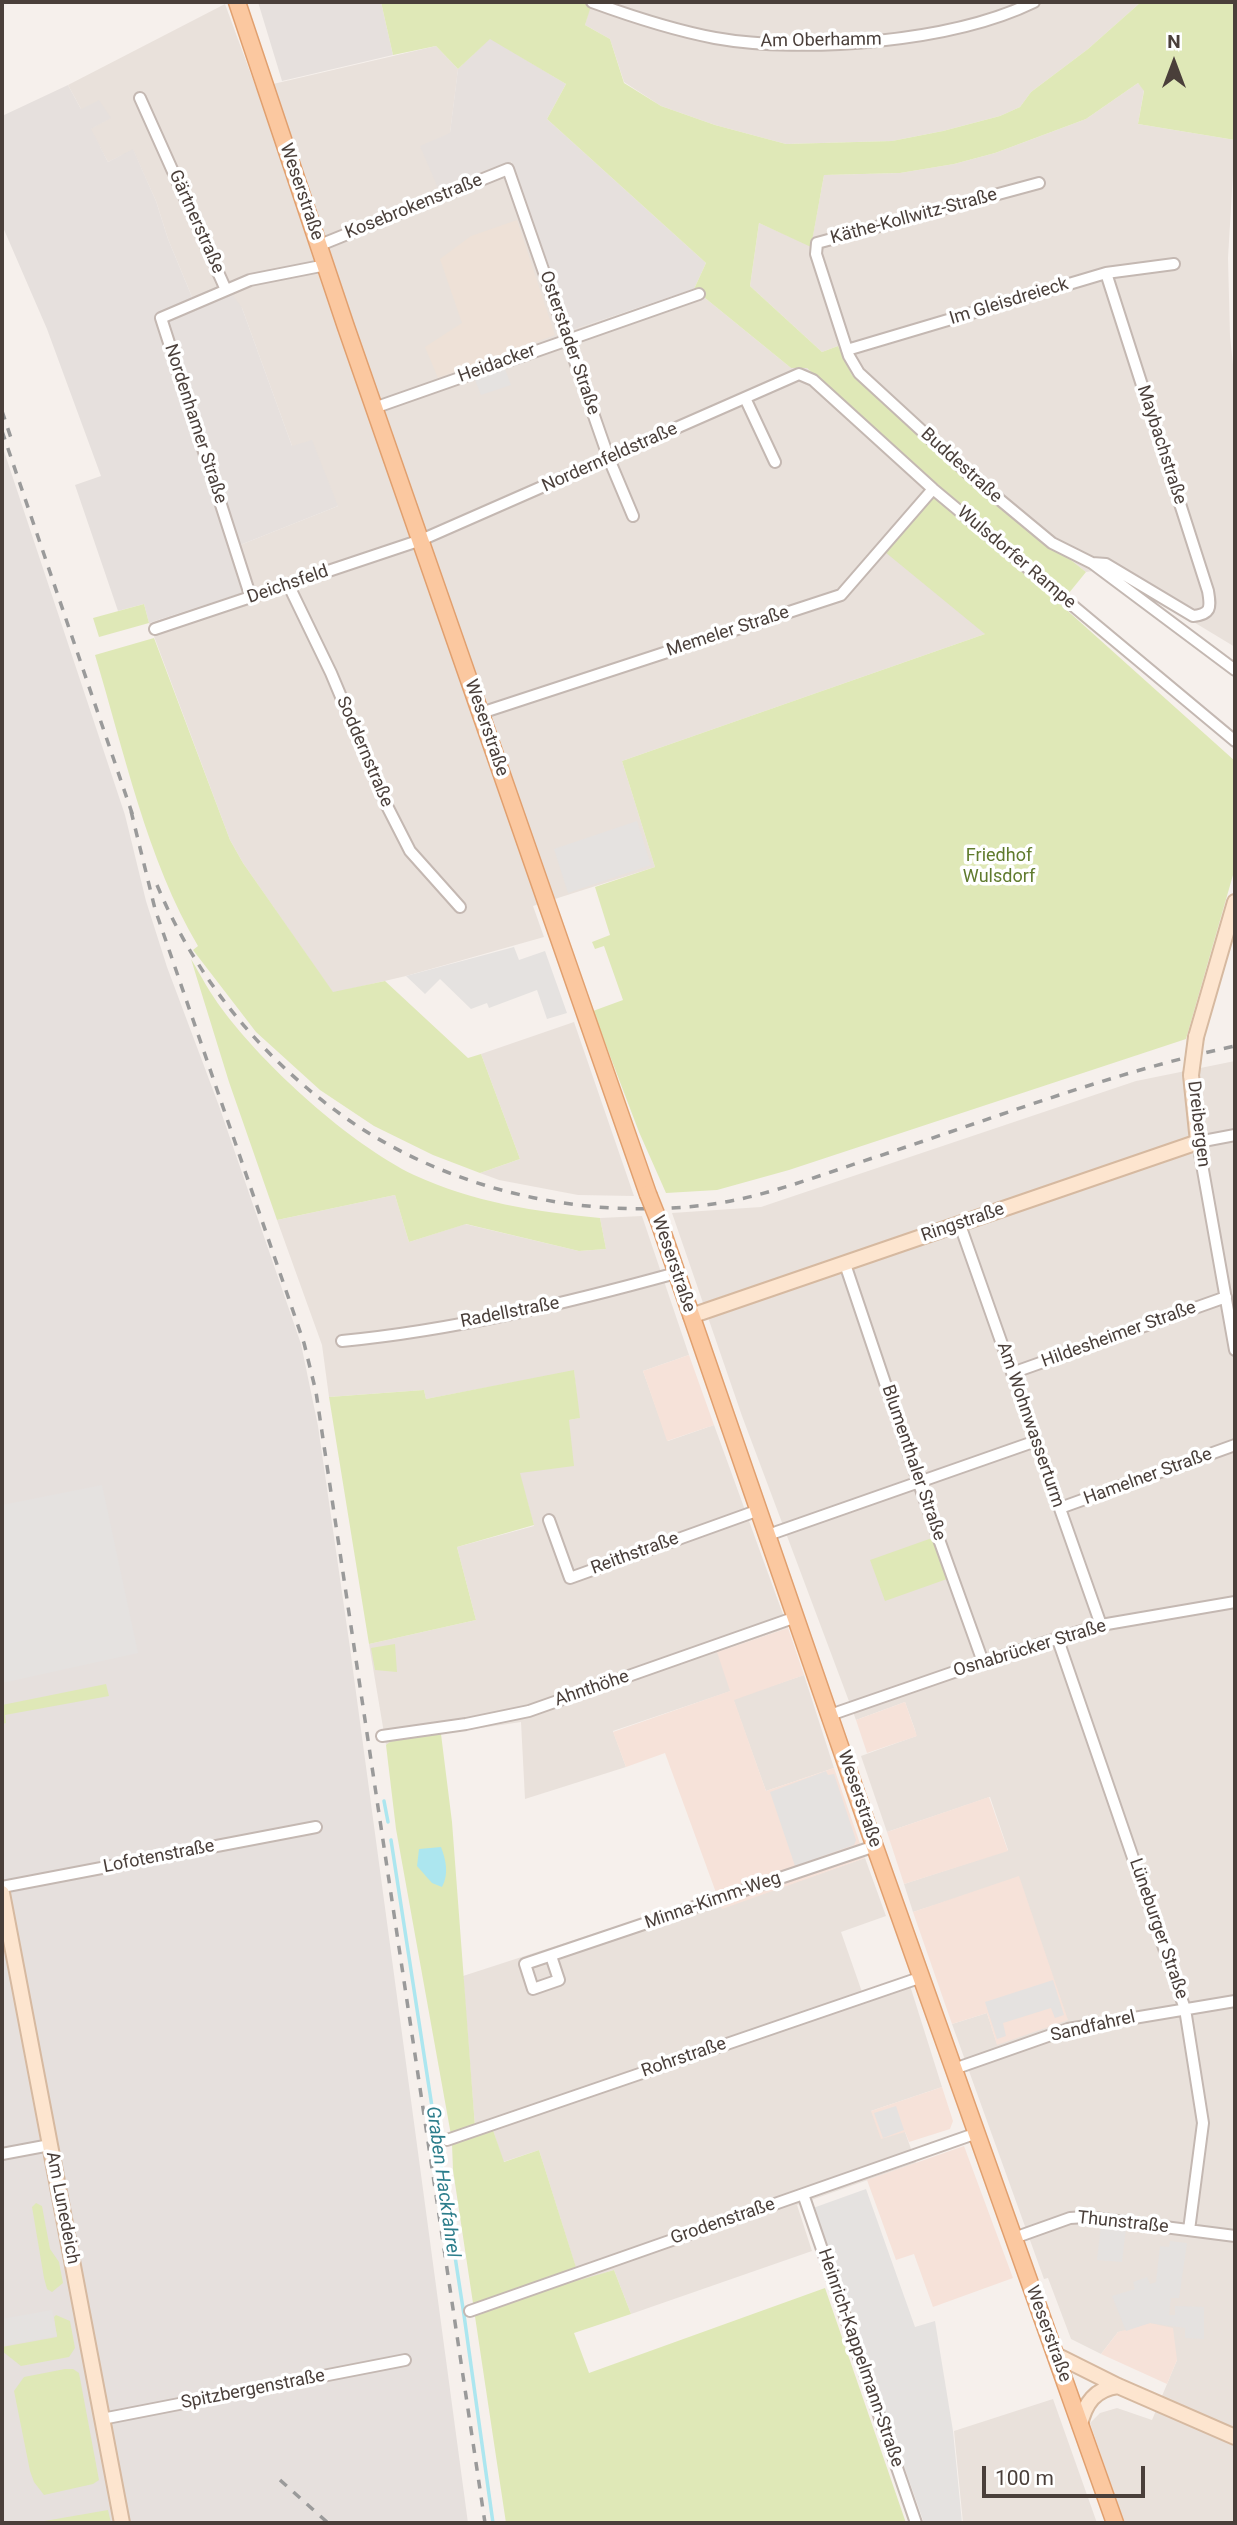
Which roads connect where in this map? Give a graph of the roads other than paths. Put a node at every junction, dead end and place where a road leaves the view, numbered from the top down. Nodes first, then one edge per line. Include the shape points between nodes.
1 (237, 2) edge
2 (593, 2) edge
3 (1034, 2) edge
4 (609, 5) edge
5 (140, 98) dead end
6 (508, 169) joint
7 (1040, 183) dead end
8 (320, 245) junction
9 (1174, 264) dead end
10 (326, 265) junction
11 (1106, 273) junction
12 (226, 290) junction
13 (699, 294) dead end
14 (568, 338) junction
15 (847, 350) junction
16 (799, 374) joint
17 (745, 398) junction
18 (374, 408) junction
19 (608, 459) junction
20 (775, 462) dead end
21 (933, 489) junction
22 (633, 516) dead end
23 (421, 540) junction
24 (1092, 564) junction
25 (288, 584) junction
26 (251, 598) junction
27 (1203, 615) joint
28 (155, 629) dead end
29 (1235, 670) edge
30 (481, 713) junction
31 (1235, 741) edge
32 (1235, 902) edge
33 (460, 907) dead end
34 (1235, 1136) edge
35 (1198, 1142) junction
36 (960, 1225) junction
37 (845, 1264) junction
38 (676, 1273) junction
39 (1226, 1297) junction
40 (691, 1316) junction
41 (342, 1341) dead end
42 (1235, 1350) edge
43 (1012, 1373) junction
44 (1036, 1441) junction
45 (1235, 1445) edge
46 (918, 1482) junction
47 (1060, 1508) junction
48 (758, 1510) junction
49 (549, 1520) dead end
50 (768, 1535) junction
51 (1235, 1602) edge
52 (796, 1617) junction
53 (1101, 1625) junction
54 (1057, 1637) junction
55 (983, 1662) junction
56 (830, 1715) junction
57 (382, 1736) dead end
58 (316, 1827) dead end
59 (875, 1846) junction
60 (2, 1887) edge
61 (2, 1893) edge
62 (551, 1956) dead end
63 (922, 1977) junction
64 (1235, 2001) edge
65 (1185, 2009) junction
66 (954, 2069) junction
67 (977, 2133) junction
68 (447, 2140) dead end
69 (50, 2145) junction
70 (2, 2154) edge
71 (803, 2194) junction
72 (1189, 2230) junction
73 (1235, 2236) edge
74 (1014, 2238) junction
75 (470, 2311) dead end
76 (1056, 2356) junction
77 (405, 2360) dead end
78 (1118, 2386) junction
79 (102, 2419) junction
80 (1080, 2425) junction
81 (1235, 2437) edge
82 (122, 2523) edge
83 (916, 2523) edge
84 (1115, 2523) edge

1 - 8 main road, Weserstraße
2 - 4 street, Am Oberhamm
3 - 4 street, Am Oberhamm via 980,22 916,36 765,44 667,27
5 - 12 street, Gärtnerstraße
6 - 8 street, Kosebrokenstraße
6 - 14 street, Osterstader Straße
7 - 15 street, Käthe-Kollwitz-Straße via 817,243 816,254
8 - 10 main road, Weserstraße
9 - 11 street, Im Gleisdreieck
10 - 12 street, Gärtnerstraße via 250,280
10 - 18 main road, Weserstraße
11 - 15 street, Im Gleisdreieck
11 - 27 street, Maybachstraße via 1209,591 1210,604
12 - 26 street, Nordenhamer Straße via 161,318
13 - 14 street, Heidacker
14 - 18 street, Heidacker
14 - 19 street, Osterstader Straße
15 - 24 street, Buddestraße via 859,373 970,475 1052,543
16 - 17 street, Nordernfeldstraße
16 - 21 street, Wulsdorfer Rampe via 813,380
17 - 19 street, Nordernfeldstraße
17 - 20 street
18 - 23 main road, Weserstraße
19 - 22 street, Osterstader Straße
19 - 23 street, Nordernfeldstraße
21 - 30 street, Memeler Straße via 841,595
21 - 31 street, Wulsdorfer Rampe
23 - 25 street, Deichsfeld
23 - 30 main road, Weserstraße
24 - 27 street, Buddestraße via 1106,564 1193,617
24 - 29 street, Buddestraße
25 - 26 street, Deichsfeld
25 - 33 street, Soddernstraße via 410,851
26 - 28 street, Deichsfeld
30 - 38 main road, Weserstraße, bridge
32 - 35 street, Dreibergen, bridge via 1196,1037 1191,1075
34 - 35 street, Ringstraße
35 - 36 street, Ringstraße
35 - 39 street, Dreibergen
36 - 37 street, Ringstraße
36 - 43 street, Am Wohnwasserturm
37 - 40 street, Ringstraße
37 - 46 street, Blumenthaler Straße
38 - 40 main road, Weserstraße
38 - 41 street, Radellstraße via 518,1312
39 - 42 street, Dreibergen
39 - 43 street, Hildesheimer Straße
40 - 48 main road, Weserstraße
43 - 44 street, Am Wohnwasserturm
44 - 46 street
44 - 47 street, Am Wohnwasserturm
45 - 47 street, Hamelner Straße
46 - 50 street
46 - 55 street, Blumenthaler Straße
47 - 53 street, Am Wohnwasserturm
48 - 49 street, Reithstraße via 570,1578
48 - 50 main road, Weserstraße
50 - 52 main road, Weserstraße
51 - 53 street, Osnabrücker Straße
52 - 56 main road, Weserstraße
52 - 57 street, Ahnthöhe via 529,1711
53 - 54 street, Osnabrücker Straße
54 - 55 street, Osnabrücker Straße
54 - 65 street, Lüneburger Straße
55 - 56 street, Osnabrücker Straße
56 - 59 main road, Weserstraße
58 - 60 street, Lofotenstraße
59 - 62 street, Minna-Kimm-Weg
59 - 63 main road, Weserstraße
61 - 69 street, Am Lunedeich
63 - 66 main road, Weserstraße
63 - 68 street, Rohrstraße
64 - 65 street, Sandfahrel
65 - 66 street, Sandfahrel via 1068,2029
65 - 72 street, Lüneburger Straße via 1203,2123
66 - 67 main road, Weserstraße
67 - 71 street, Grodenstraße
67 - 74 main road, Weserstraße
69 - 70 street
69 - 79 street, Am Lunedeich
71 - 75 street, Grodenstraße
71 - 83 street, Heinrich-Kappelmann-Straße
72 - 73 street, Thunstraße
72 - 74 street, Thunstraße via 1086,2217 1070,2218
74 - 76 main road, Weserstraße
76 - 78 street
76 - 80 main road, Weserstraße
77 - 79 street, Spitzbergenstraße
78 - 80 street via 1094,2396
78 - 81 street
79 - 82 street, Am Lunedeich
80 - 84 main road, Weserstraße

